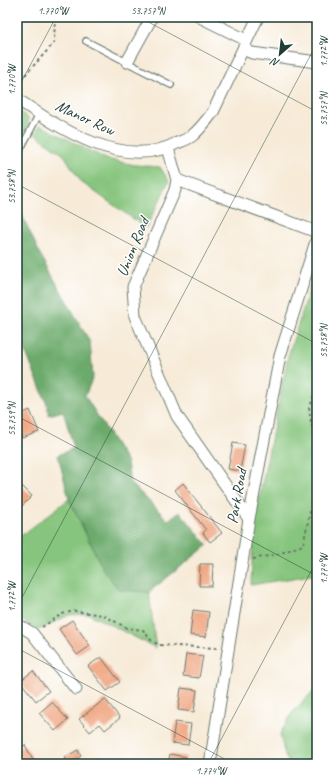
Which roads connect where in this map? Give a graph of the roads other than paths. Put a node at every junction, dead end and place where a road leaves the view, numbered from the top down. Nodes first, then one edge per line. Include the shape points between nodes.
1 (152, 17) edge
2 (200, 17) edge
3 (258, 17) edge
4 (86, 41) dead end
5 (245, 45) junction
6 (127, 62) junction
7 (317, 62) edge
8 (171, 85) dead end
9 (17, 98) edge
10 (39, 114) junction
11 (168, 148) junction
12 (17, 156) edge
13 (177, 180) junction
14 (317, 232) edge
15 (317, 238) edge
16 (249, 519) junction
17 (17, 624) edge
18 (76, 689) dead end
19 (210, 764) edge

1 - 6 street
2 - 5 street
3 - 5 street
4 - 6 lane
5 - 7 street via 252,53
5 - 11 street via 213,112 192,136
6 - 8 lane
9 - 10 street, Manor Row
10 - 11 street, Manor Row via 104,148 147,153
10 - 12 lane
11 - 13 street
13 - 14 street
13 - 16 street, Union Road via 133,287 134,316 177,416
15 - 16 street, Park Road via 280,356
16 - 19 street, Park Road
17 - 18 street via 32,633

